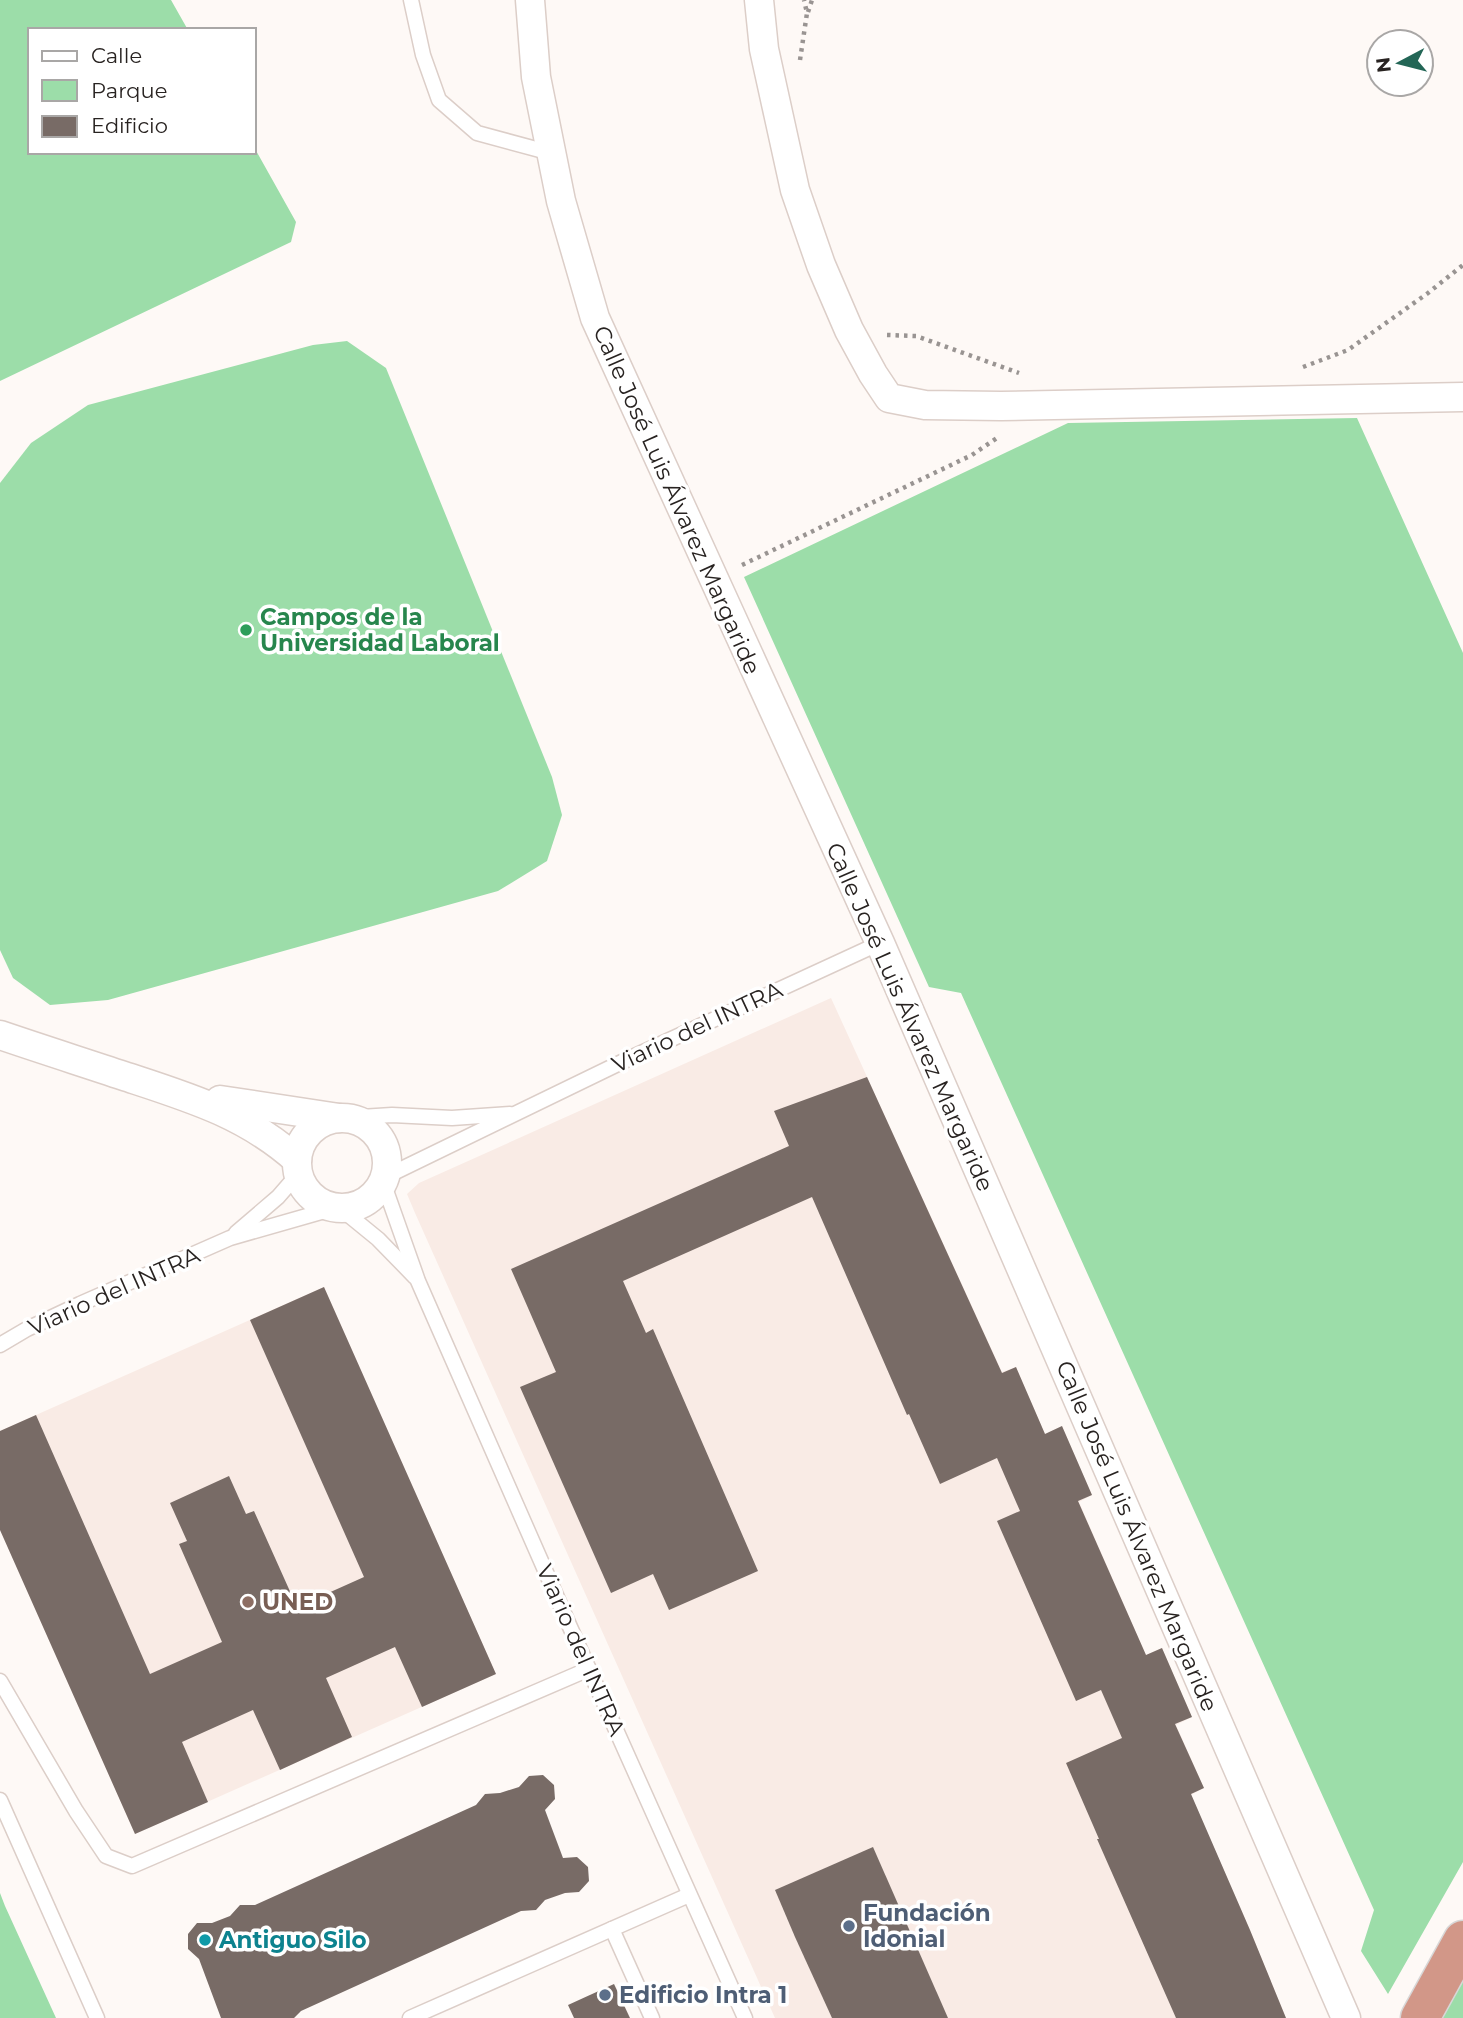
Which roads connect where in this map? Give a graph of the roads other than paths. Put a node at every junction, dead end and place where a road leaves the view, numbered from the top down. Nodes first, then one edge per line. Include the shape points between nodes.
1 (411, 0) edge
2 (530, 0) edge
3 (760, 0) edge
4 (551, 153) junction
5 (1463, 397) edge
6 (880, 943) junction
7 (0, 1035) edge
8 (186, 1096) junction
9 (515, 1113) junction
10 (342, 1118) junction
11 (298, 1167) junction
12 (384, 1179) junction
13 (337, 1208) junction
14 (230, 1238) junction
15 (418, 1281) junction
16 (0, 1345) edge
17 (589, 1669) junction
18 (0, 1681) edge
19 (0, 1800) edge
20 (690, 1895) junction
21 (612, 1929) junction
22 (1463, 1940) edge
23 (97, 2018) edge
24 (410, 2018) edge
25 (652, 2018) edge
26 (745, 2018) edge
27 (1346, 2018) edge
28 (1420, 2018) edge

1 - 4 lane via 439,100 477,133
2 - 4 street, Calle José Luis Álvarez Margaride via 536,77
3 - 5 street via 764,49 795,191 849,330 890,398 925,405 1048,405
4 - 6 street, Calle José Luis Álvarez Margaride via 595,318
6 - 9 lane, Viario del INTRA
6 - 27 street, Calle José Luis Álvarez Margaride
7 - 8 street
8 - 10 street
8 - 11 street via 247,1122 276,1142
9 - 10 lane
9 - 12 lane, Viario del INTRA
10 - 11 street via 315,1126 306,1136 299,1147
10 - 12 street via 358,1121 379,1138 387,1164
11 - 13 street via 311,1197
11 - 14 lane via 264,1210
12 - 13 street via 366,1202
12 - 15 lane, Viario del INTRA
13 - 14 lane
13 - 15 lane via 378,1239
14 - 16 lane, Viario del INTRA
15 - 17 lane, Viario del INTRA
17 - 18 lane via 132,1866 106,1856
17 - 20 lane, Viario del INTRA
19 - 23 lane
20 - 21 lane
20 - 26 lane, Viario del INTRA
21 - 24 lane
21 - 25 lane
22 - 28 highway

